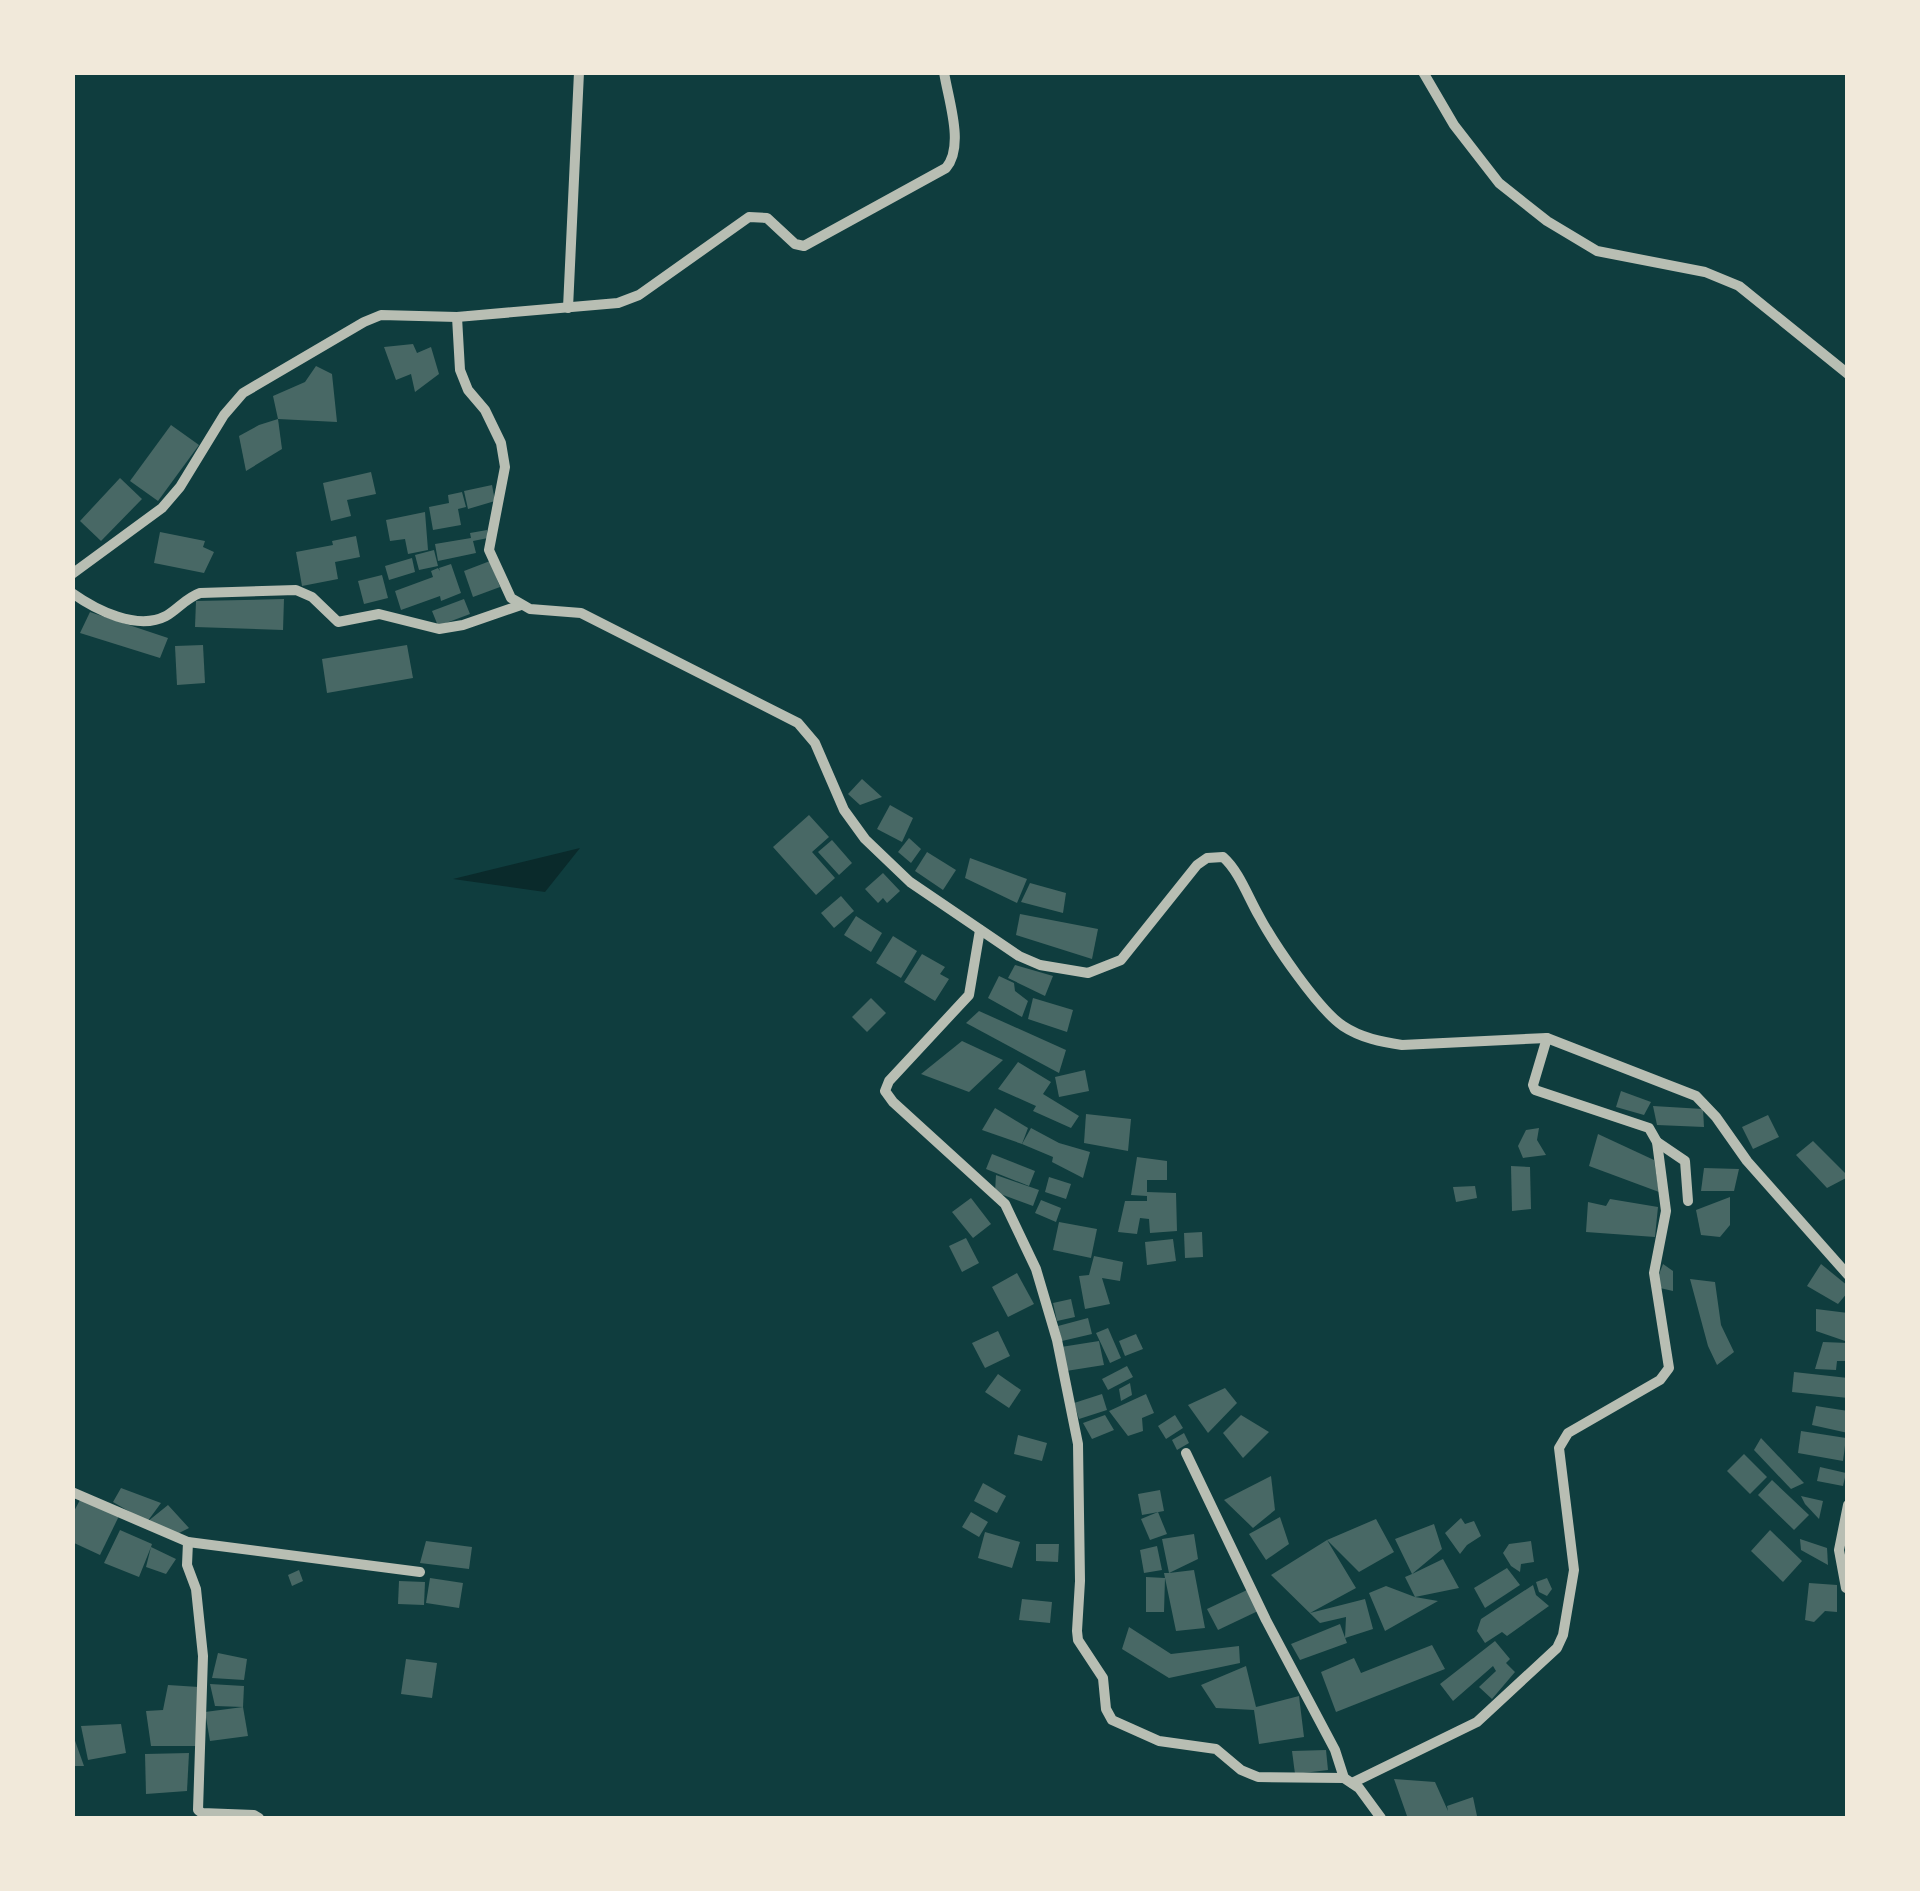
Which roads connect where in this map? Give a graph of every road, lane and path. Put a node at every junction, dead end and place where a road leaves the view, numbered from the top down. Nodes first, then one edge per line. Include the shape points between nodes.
1 (579, 72) edge
2 (944, 72) edge
3 (1423, 72) edge
4 (568, 308) junction
5 (458, 317) junction
6 (1848, 374) edge
7 (72, 574) edge
8 (72, 593) edge
9 (521, 605) junction
10 (980, 930) junction
11 (1548, 1038) junction
12 (1657, 1142) junction
13 (1688, 1201) dead end
14 (1848, 1275) edge
15 (1186, 1453) dead end
16 (72, 1492) edge
17 (1848, 1505) edge
18 (188, 1542) junction
19 (420, 1572) dead end
20 (1846, 1588) edge
21 (1348, 1781) junction
22 (259, 1818) edge
23 (1381, 1818) edge

1 - 4 street
2 - 4 street via 955,146 946,168 812,244 795,244 755,215 638,295
3 - 6 street via 1499,182 1547,221 1597,250 1706,272 1739,286
4 - 5 street
5 - 7 street via 381,314 255,384 224,415 162,508
5 - 9 street via 460,370 504,454 489,550 504,588
8 - 9 street via 98,609 144,620 163,618 200,593 296,590 338,622 379,614 439,629
9 - 10 street via 581,613 798,723 865,839 910,882
10 - 11 street via 1040,965 1088,972 1106,967 1121,960 1197,866 1223,857 1270,936 1343,1026 1402,1045
10 - 21 street via 969,995 885,1091 1005,1204 1036,1269 1078,1444 1078,1640 1103,1678 1108,1714 1159,1741 1216,1750 1258,1777
11 - 12 street via 1535,1090 1650,1128
11 - 14 street via 1696,1096
12 - 13 street via 1685,1160
12 - 21 street via 1666,1211 1654,1283 1669,1368 1660,1380 1568,1433 1559,1448 1574,1570 1562,1642 1476,1722
15 - 21 street
16 - 18 street
17 - 20 street via 1839,1550
18 - 19 street
18 - 22 street via 186,1565 196,1589 204,1656 198,1810
21 - 23 street

